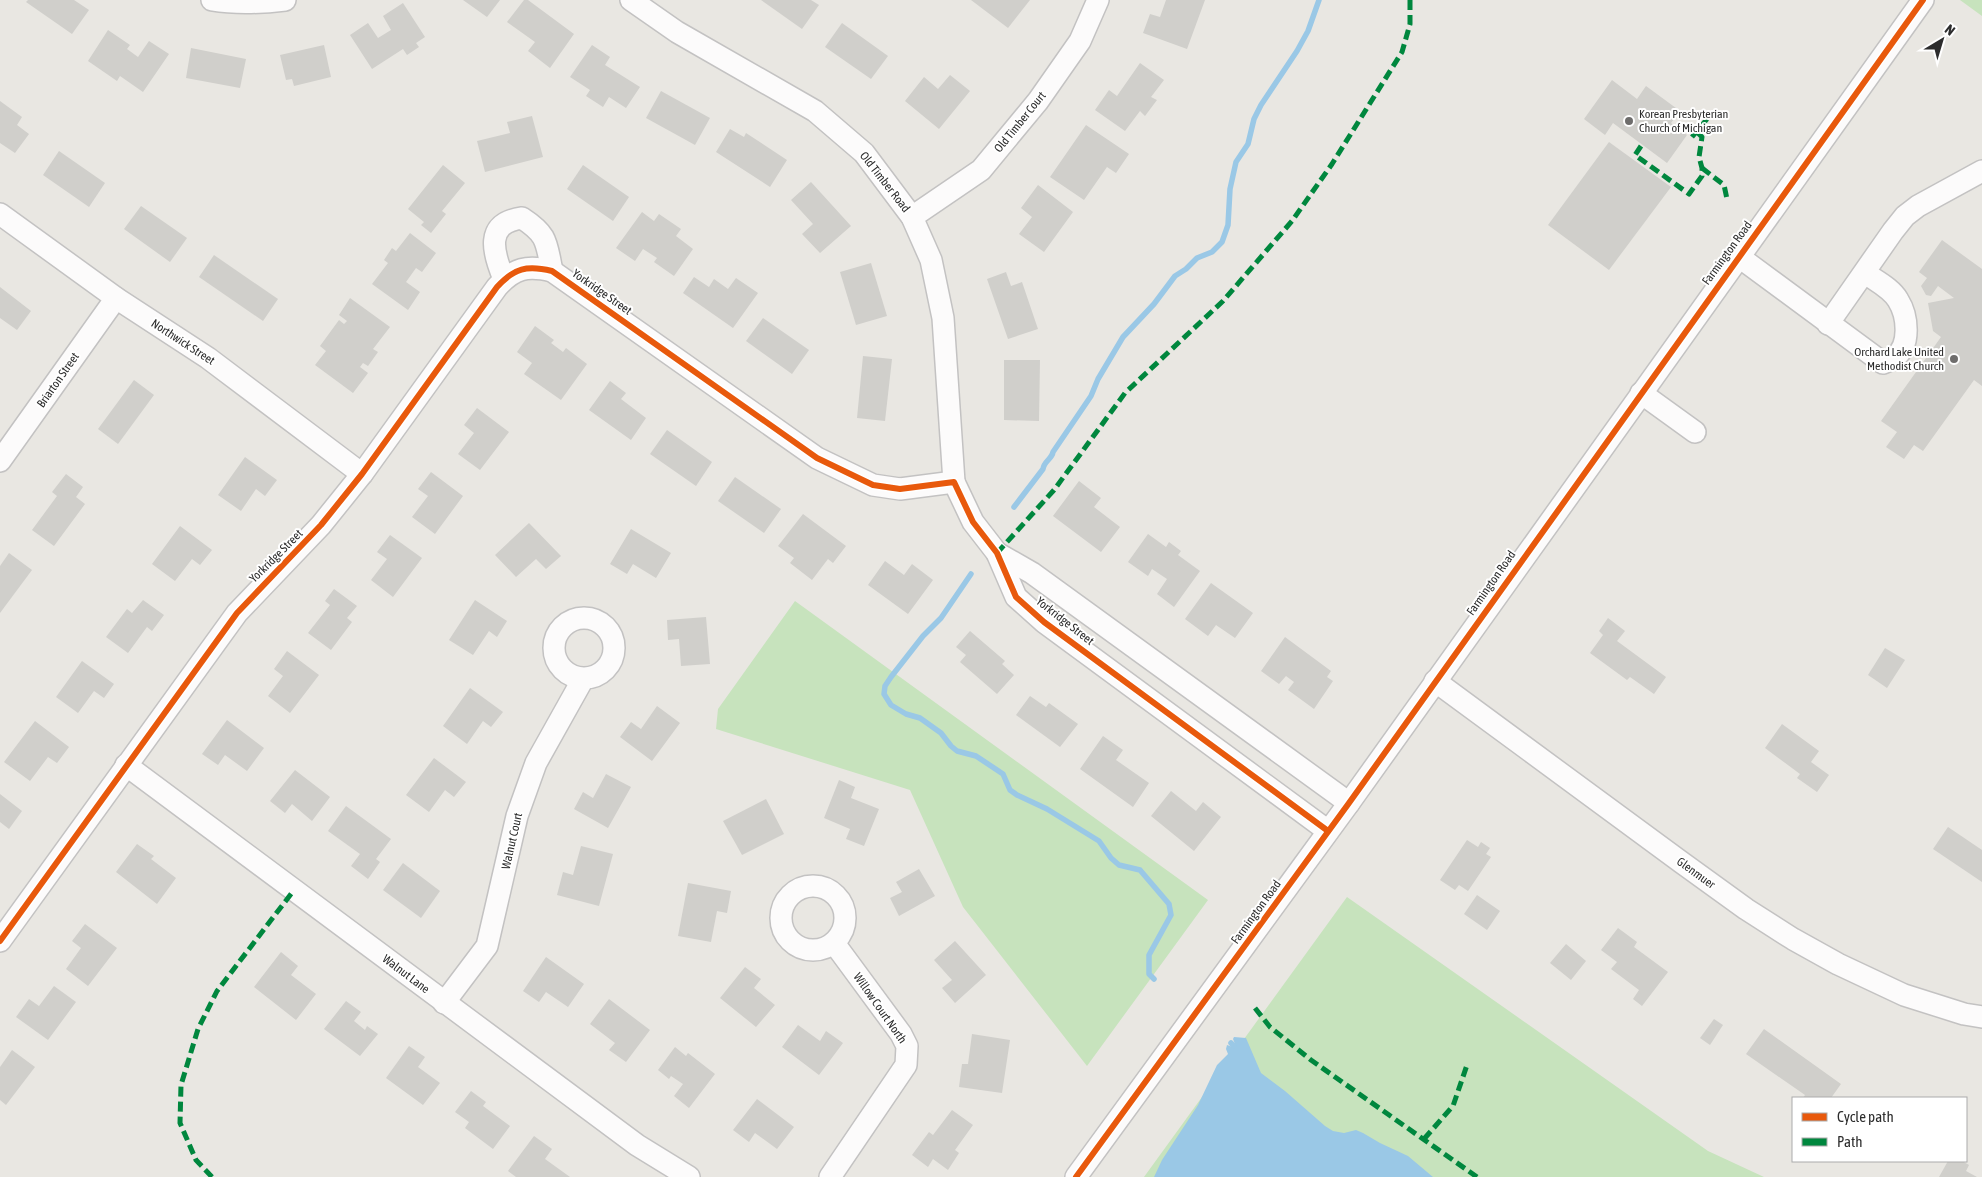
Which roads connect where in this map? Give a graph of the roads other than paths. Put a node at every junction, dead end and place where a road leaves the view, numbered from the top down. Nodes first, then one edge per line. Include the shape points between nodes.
1 (212, 0) edge
2 (285, 0) edge
3 (632, 0) edge
4 (1098, 0) edge
5 (1923, 0) edge
6 (1982, 171) edge
7 (0, 214) edge
8 (912, 217) junction
9 (1738, 256) junction
10 (552, 271) junction
11 (1865, 273) junction
12 (504, 279) junction
13 (116, 298) junction
14 (1828, 324) junction
15 (1641, 393) junction
16 (1695, 432) dead end
17 (0, 461) edge
18 (362, 474) junction
19 (954, 482) junction
20 (997, 553) junction
21 (1147, 656) junction
22 (583, 679) dead end
23 (1436, 681) junction
24 (1128, 682) junction
25 (126, 765) junction
26 (1349, 803) junction
27 (1328, 831) junction
28 (0, 941) edge
29 (834, 943) dead end
30 (444, 1003) junction
31 (1982, 1017) edge
32 (689, 1177) edge
33 (830, 1177) edge
34 (1076, 1177) edge

1 - 2 street via 256,3
3 - 8 street, Old Timber Road via 678,32 815,111 864,153
4 - 8 street, Old Timber Court via 1080,41 1038,101 981,170
5 - 9 street, Farmington Road
6 - 11 street via 1905,216
7 - 13 street, Northwick Street
8 - 19 street, Old Timber Road via 931,260 943,318
9 - 14 street
9 - 15 street, Farmington Road
10 - 12 street, Yorkridge Street via 525,268
10 - 12 street via 546,243 538,228 522,218 510,220 494,240 496,260
10 - 19 street, Yorkridge Street via 817,458 873,485 900,489
11 - 14 street
11 - 14 street via 1899,301 1907,330 1895,358 1883,363
12 - 18 street, Yorkridge Street
13 - 17 street, Briarton Street
13 - 18 street, Northwick Street via 208,358
15 - 16 street
15 - 23 street, Farmington Road
18 - 25 street, Yorkridge Street via 321,525 237,614
19 - 20 street, Yorkridge Street via 973,522
20 - 21 street, Yorkridge Street via 1032,572
20 - 24 street, Yorkridge Street via 1016,597 1044,622
21 - 24 street
21 - 26 street, Yorkridge Street
22 - 30 street, Walnut Court via 536,763 517,816 487,946
23 - 26 street, Farmington Road
23 - 31 street, Glenmuer via 1696,873 1792,939 1904,995
24 - 27 street, Yorkridge Street
25 - 28 street, Yorkridge Street
25 - 30 street, Walnut Lane
26 - 27 street, Farmington Road
27 - 34 street, Farmington Road
29 - 33 street, Willow Court North via 908,1046 906,1065
30 - 32 street, Walnut Lane via 637,1145

